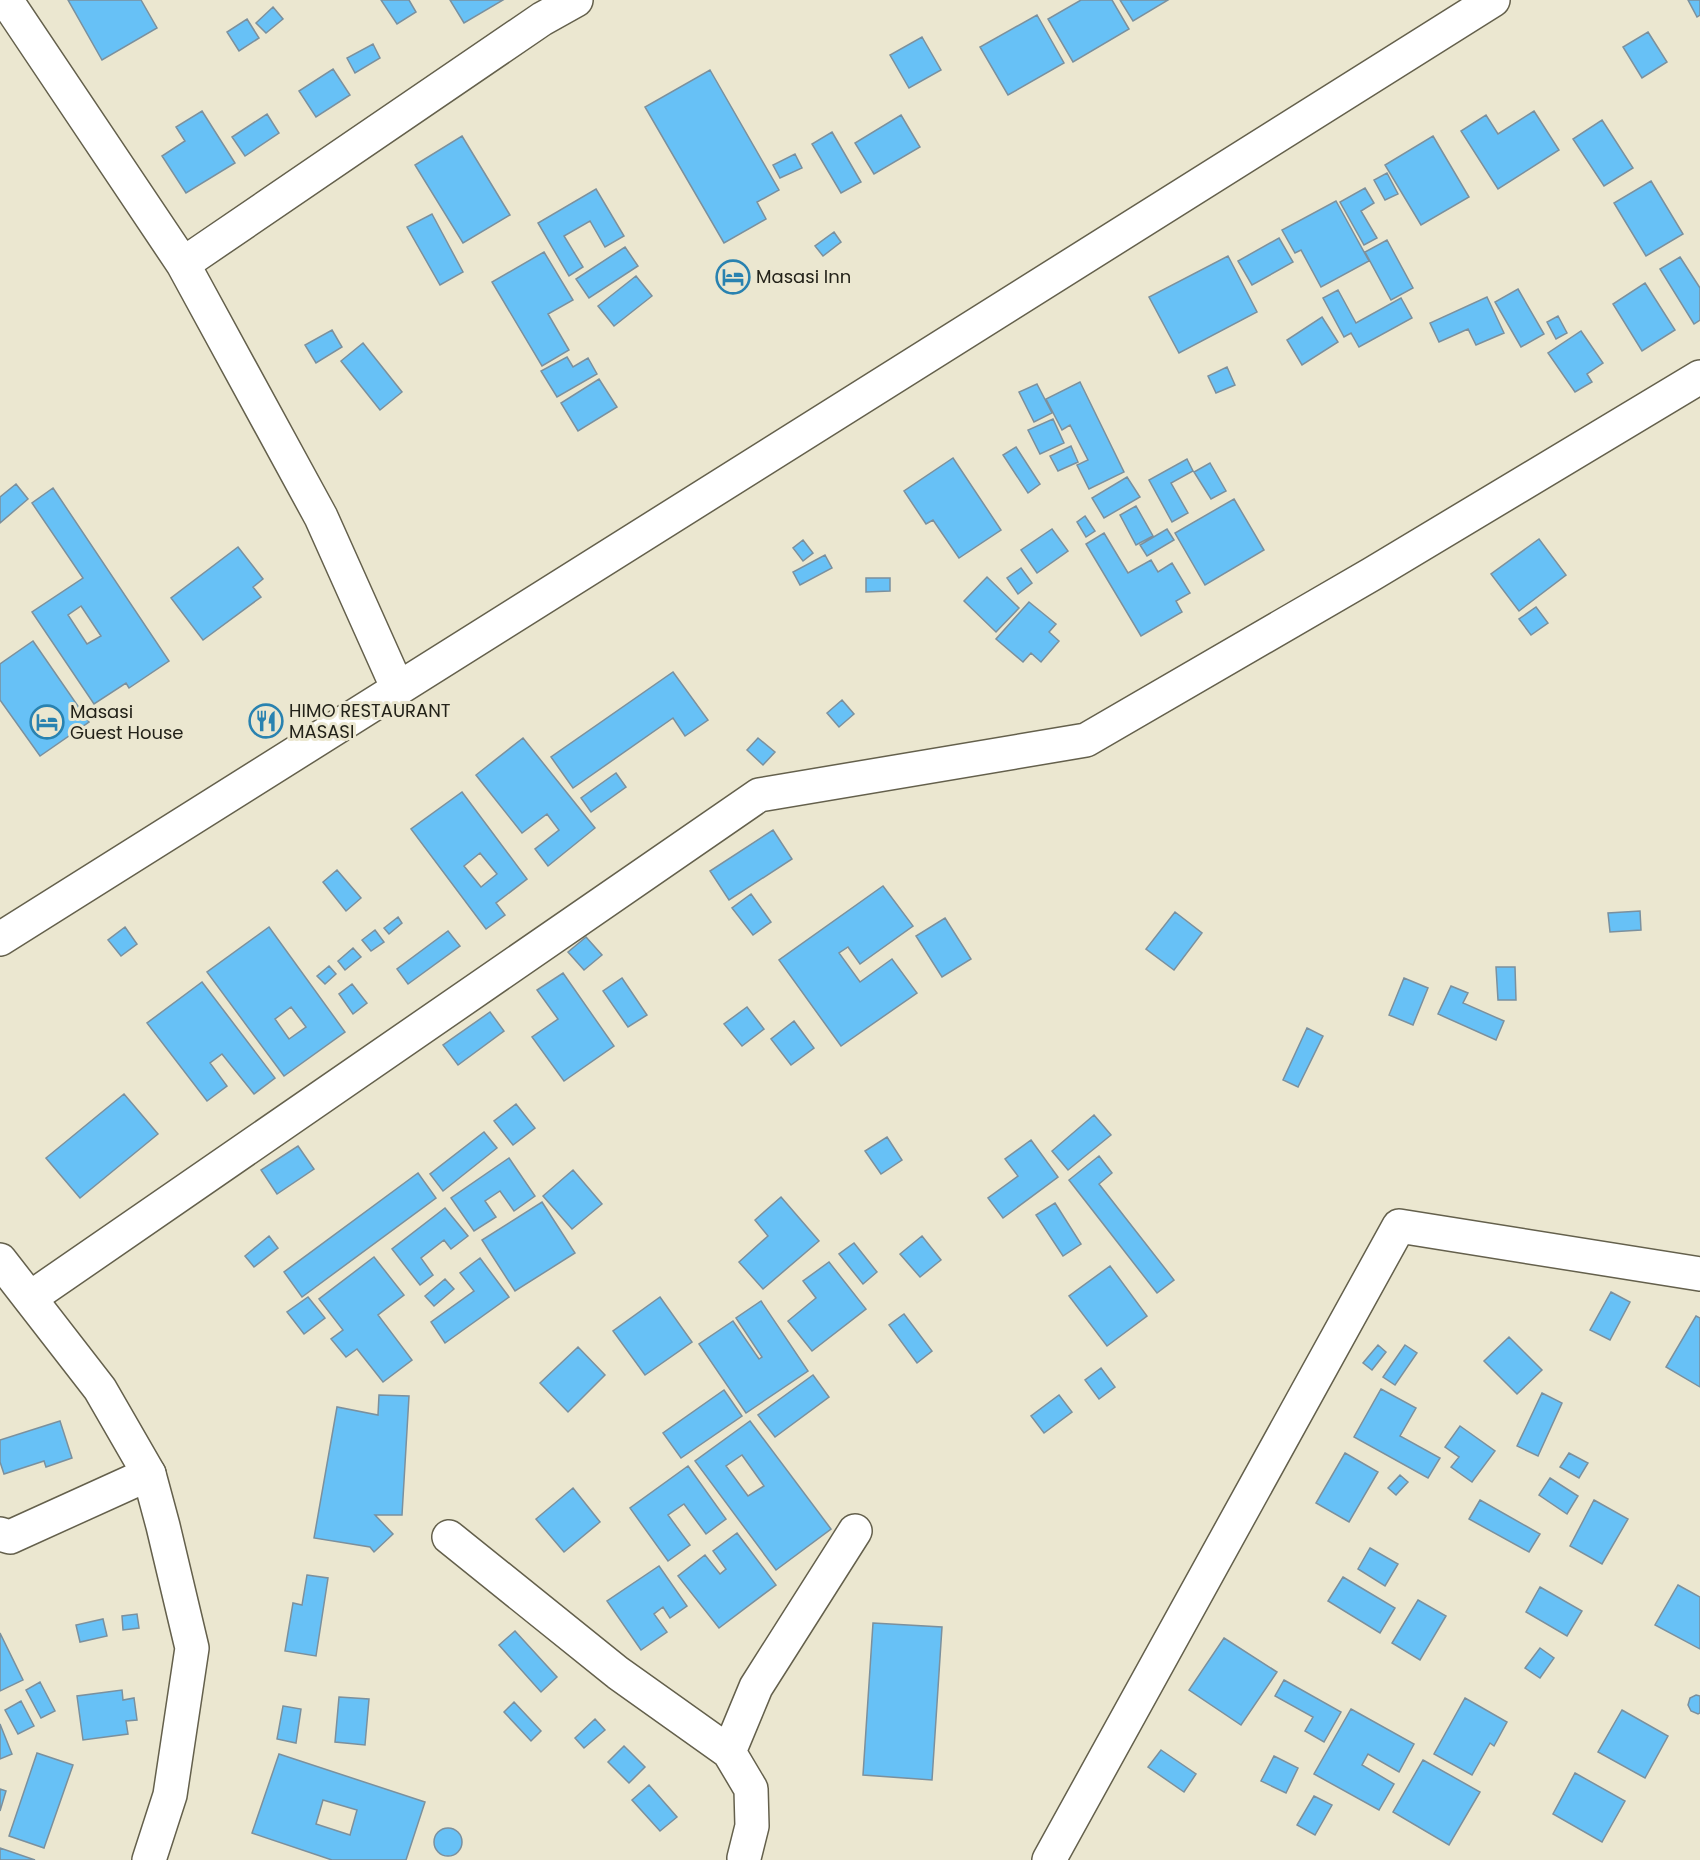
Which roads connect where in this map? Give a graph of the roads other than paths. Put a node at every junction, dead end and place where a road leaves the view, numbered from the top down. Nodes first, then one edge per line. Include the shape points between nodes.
1 (6, 0) edge
2 (576, 0) edge
3 (1493, 0) edge
4 (183, 264) junction
5 (1700, 377) edge
6 (398, 689) junction
7 (4, 936) edge
8 (0, 1260) edge
9 (1700, 1274) edge
10 (30, 1299) junction
11 (149, 1474) junction
12 (855, 1531) dead end
13 (0, 1534) edge
14 (449, 1537) dead end
15 (729, 1752) junction
16 (744, 1859) edge
17 (149, 1860) edge
18 (1049, 1860) edge

1 - 4 main road
2 - 4 main road via 542,19
3 - 6 main road
4 - 6 main road via 321,517
5 - 10 main road via 1086,740 759,795
6 - 7 main road
8 - 10 main road
9 - 18 main road via 1399,1226
10 - 11 main road via 100,1389
11 - 13 main road via 10,1537
11 - 17 main road via 192,1648 170,1795
12 - 15 main road via 756,1687
14 - 15 main road via 618,1673
15 - 16 main road via 751,1789 752,1826

